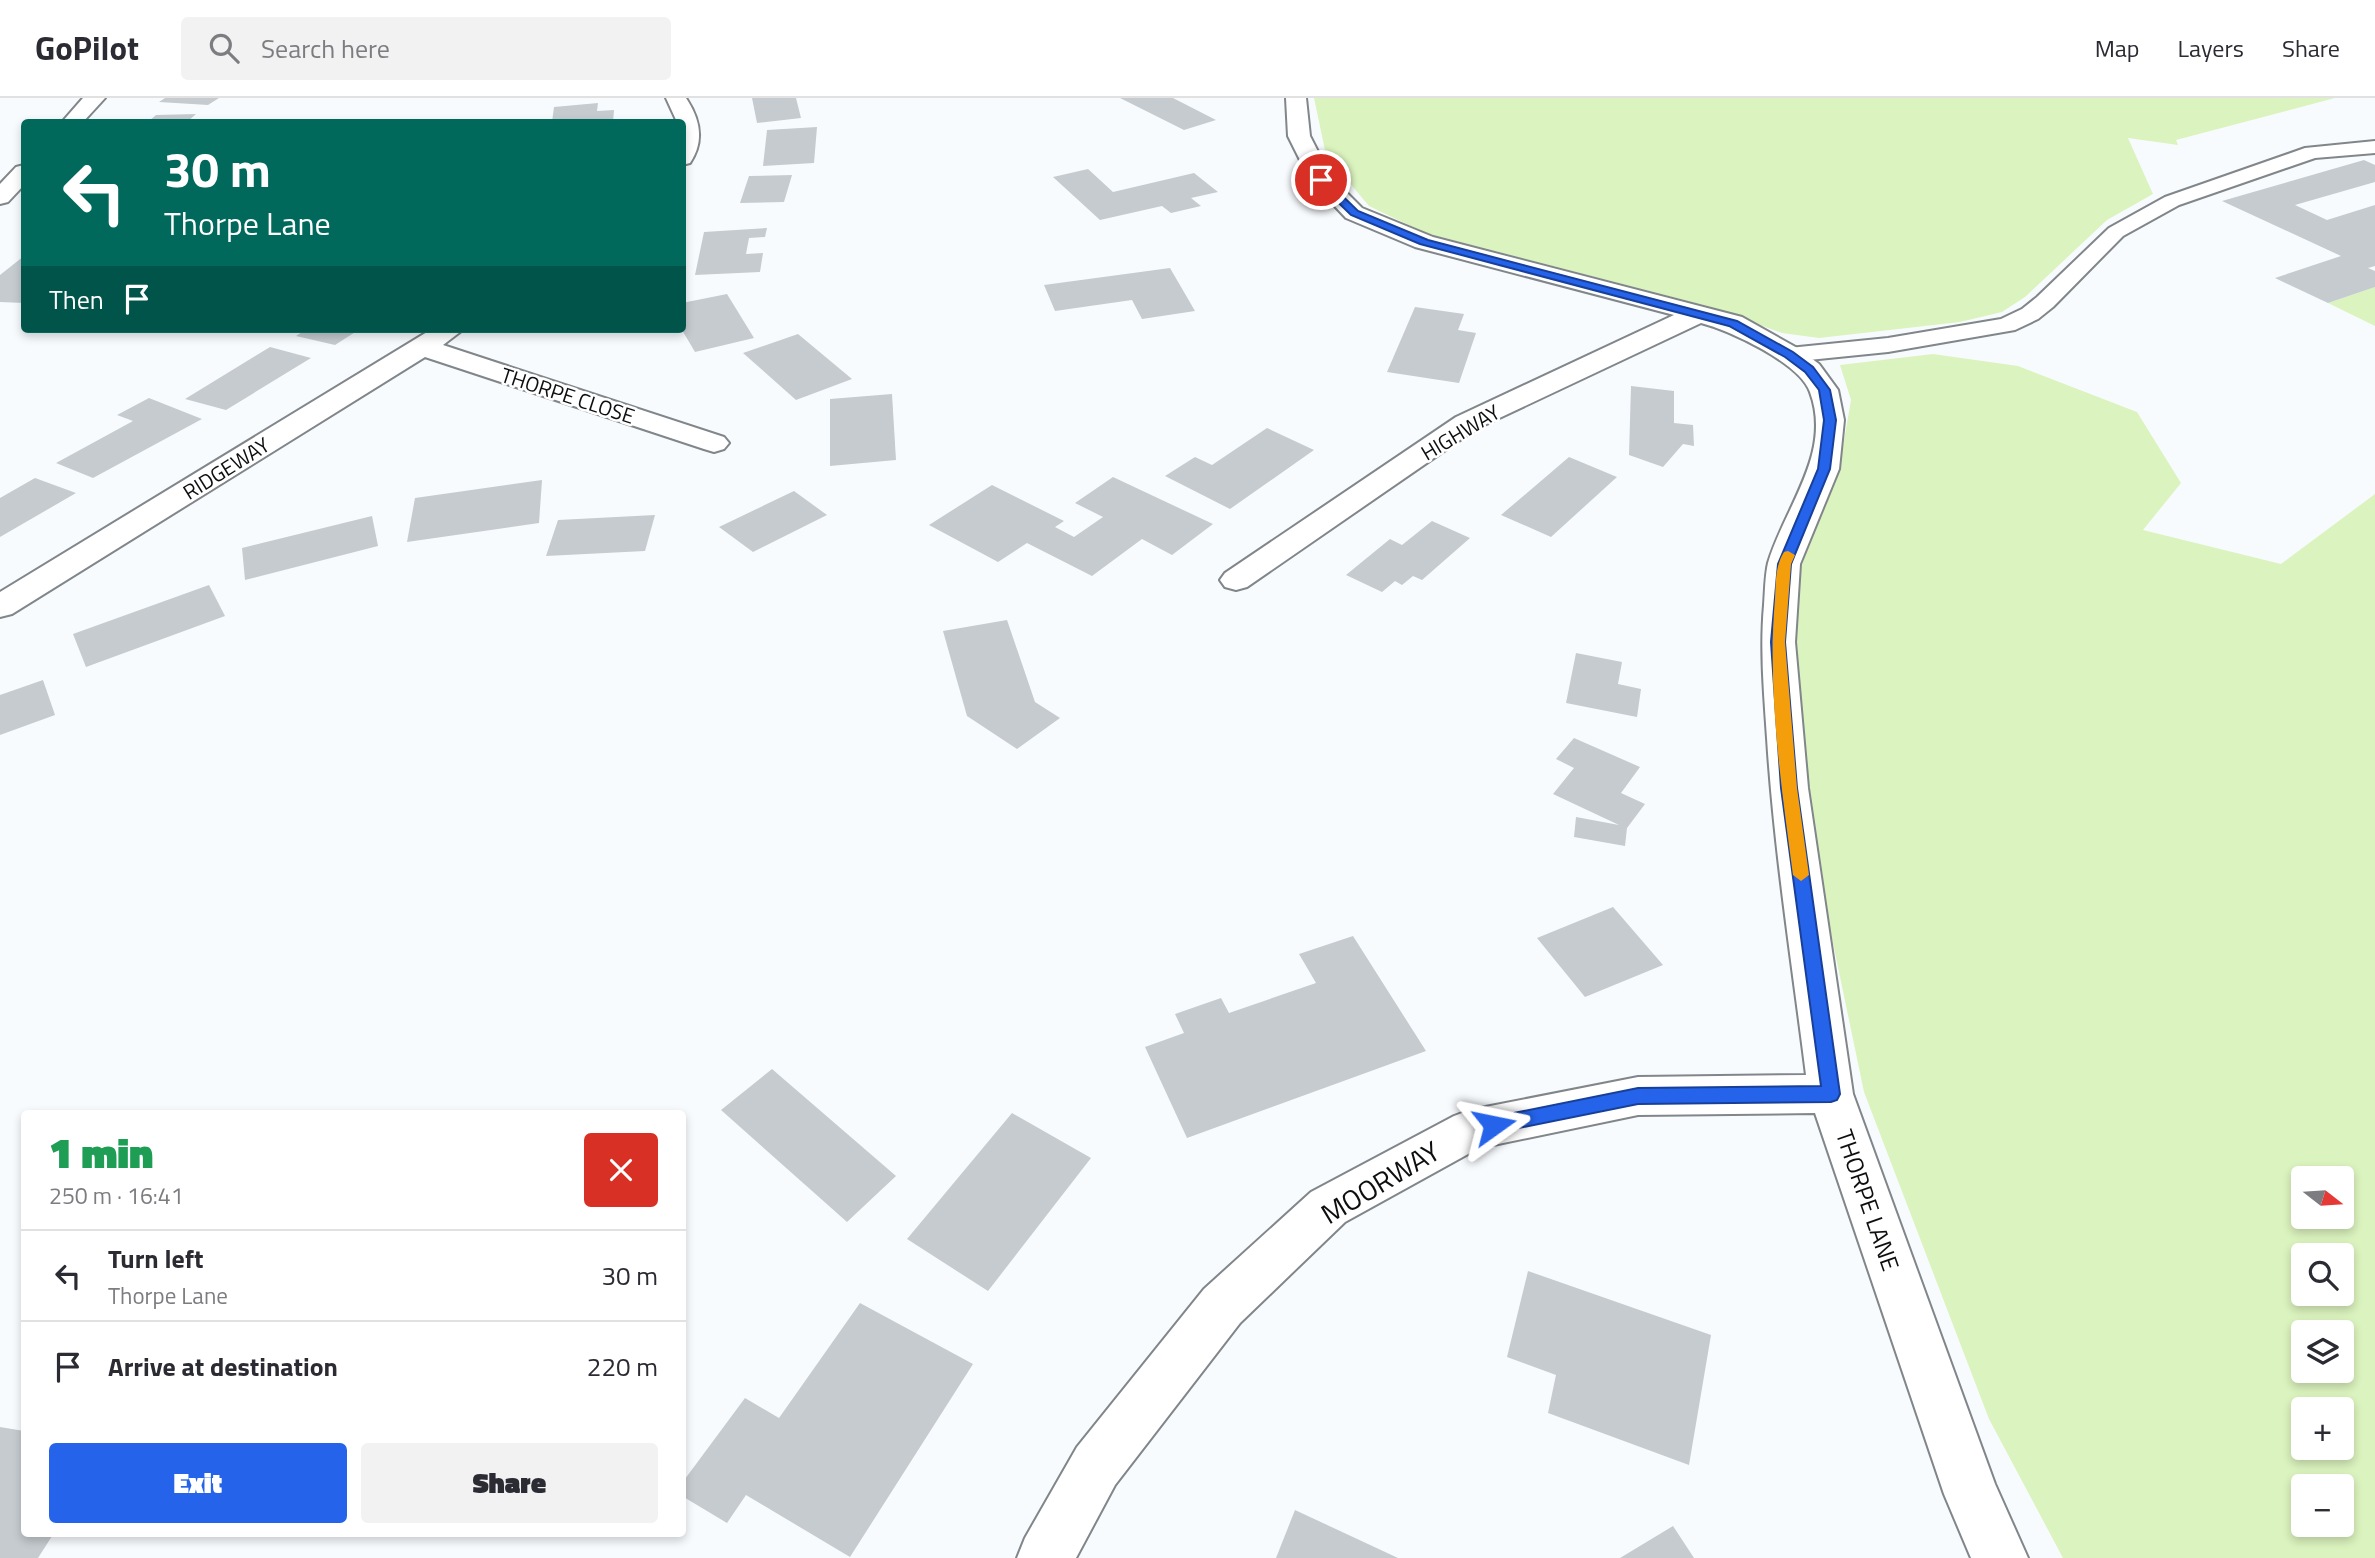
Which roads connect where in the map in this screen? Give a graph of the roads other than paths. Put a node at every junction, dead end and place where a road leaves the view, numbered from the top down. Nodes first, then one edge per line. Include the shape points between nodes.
1 (95, 98) edge
2 (676, 98) edge
3 (1296, 98) edge
4 (75, 119) edge
5 (2375, 147) edge
6 (686, 149) edge
7 (21, 175) edge
8 (0, 198) edge
9 (1700, 313) junction
10 (445, 333) edge
11 (422, 346) junction
12 (1789, 355) junction
13 (714, 443) dead end
14 (1236, 580) dead end
15 (0, 607) edge
16 (1831, 1094) junction
17 (1045, 1558) edge
18 (2000, 1558) edge

1 - 4 street
2 - 6 street via 689,119
3 - 9 street, THORPE LANE via 1299,136 1321,180 1354,213 1424,242
5 - 12 lane via 2312,152 2172,201 2116,232 2045,302 2007,325 1888,345
7 - 8 street
9 - 12 street, THORPE LANE via 1733,323
9 - 14 street, HIGHWAY via 1466,423
10 - 11 street, RIDGEWAY
11 - 13 street, THORPE CLOSE
11 - 15 street, RIDGEWAY
12 - 16 street, THORPE LANE via 1809,370 1824,390 1830,420 1824,469 1784,564 1778,642 1789,788
16 - 17 street, MOORWAY via 1638,1096 1470,1130 1328,1207 1222,1306 1097,1466
16 - 18 street, THORPE LANE via 1971,1494

